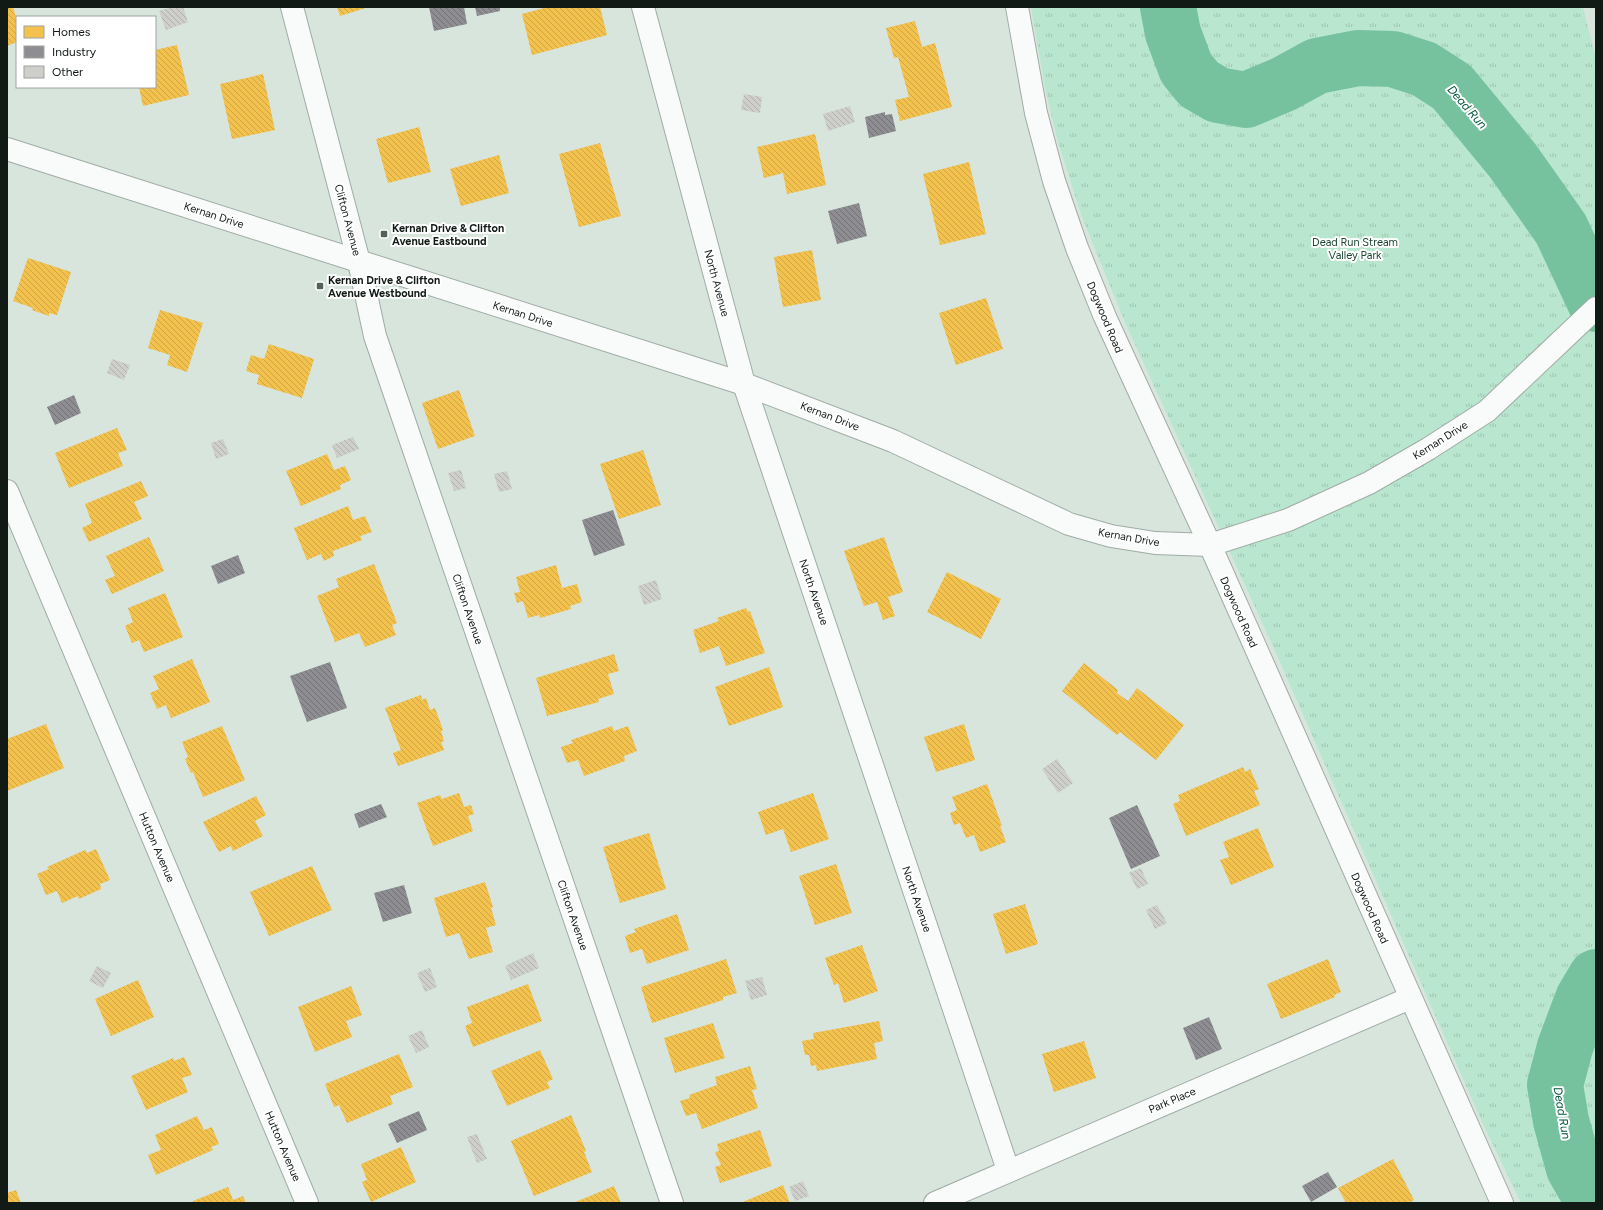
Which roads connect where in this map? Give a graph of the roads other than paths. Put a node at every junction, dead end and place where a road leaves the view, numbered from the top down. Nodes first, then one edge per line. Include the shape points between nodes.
1 (292, 7) edge
2 (643, 7) edge
3 (1017, 7) edge
4 (7, 149) edge
5 (359, 262) junction
6 (1596, 308) edge
7 (744, 384) junction
8 (7, 491) edge
9 (1210, 545) junction
10 (1410, 998) junction
11 (1008, 1170) junction
12 (307, 1203) edge
13 (672, 1203) edge
14 (935, 1203) edge
15 (1502, 1203) edge

1 - 5 street, Clifton Avenue
2 - 7 street, North Avenue
3 - 9 street, Dogwood Road via 1036,113 1054,181 1077,248 1104,317
4 - 5 street, Kernan Drive
5 - 7 street, Kernan Drive
5 - 13 street, Clifton Avenue via 375,336
6 - 9 street, Kernan Drive via 1487,410 1428,449 1369,483 1288,520
7 - 9 street, Kernan Drive via 894,441 1069,524 1111,536 1155,543
7 - 11 street, North Avenue
8 - 12 street, Hutton Avenue
9 - 10 street, Dogwood Road
10 - 11 street, Park Place
10 - 15 street, Dogwood Road
11 - 14 street, Park Place

